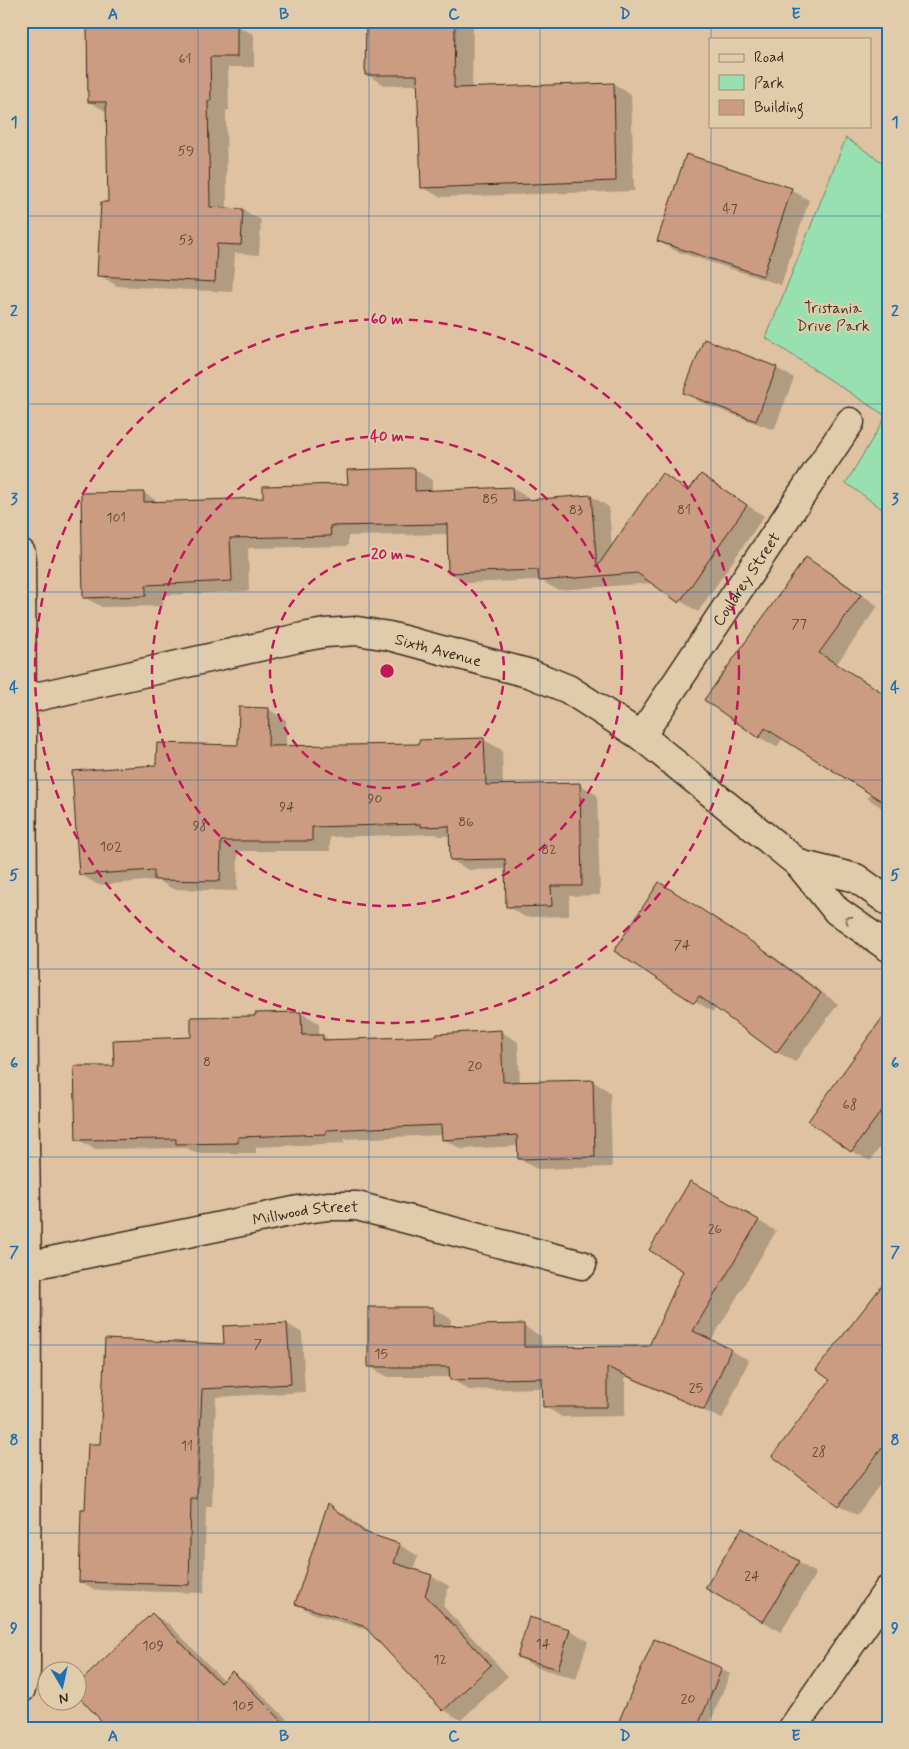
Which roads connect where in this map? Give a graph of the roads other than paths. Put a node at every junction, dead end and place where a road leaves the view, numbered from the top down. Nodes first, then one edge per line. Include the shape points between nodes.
1 (850, 422) dead end
2 (21, 553) edge
3 (22, 700) edge
4 (641, 736) junction
5 (799, 864) junction
6 (888, 901) edge
7 (888, 947) edge
8 (582, 1265) dead end
9 (27, 1266) junction
10 (888, 1590) edge
11 (21, 1689) edge
12 (793, 1728) edge

1 - 4 street, Couldrey Street
2 - 3 street
3 - 4 street, Sixth Avenue via 303,637 357,631 389,636 530,674 568,689
3 - 9 street
4 - 5 street, Sixth Avenue
5 - 6 street, Sixth Avenue via 856,878
7 -> 5 street, Sixth Avenue via 837,911
8 - 9 street, Millwood Street via 357,1206 328,1206
9 - 11 street via 26,1672
10 - 12 street

